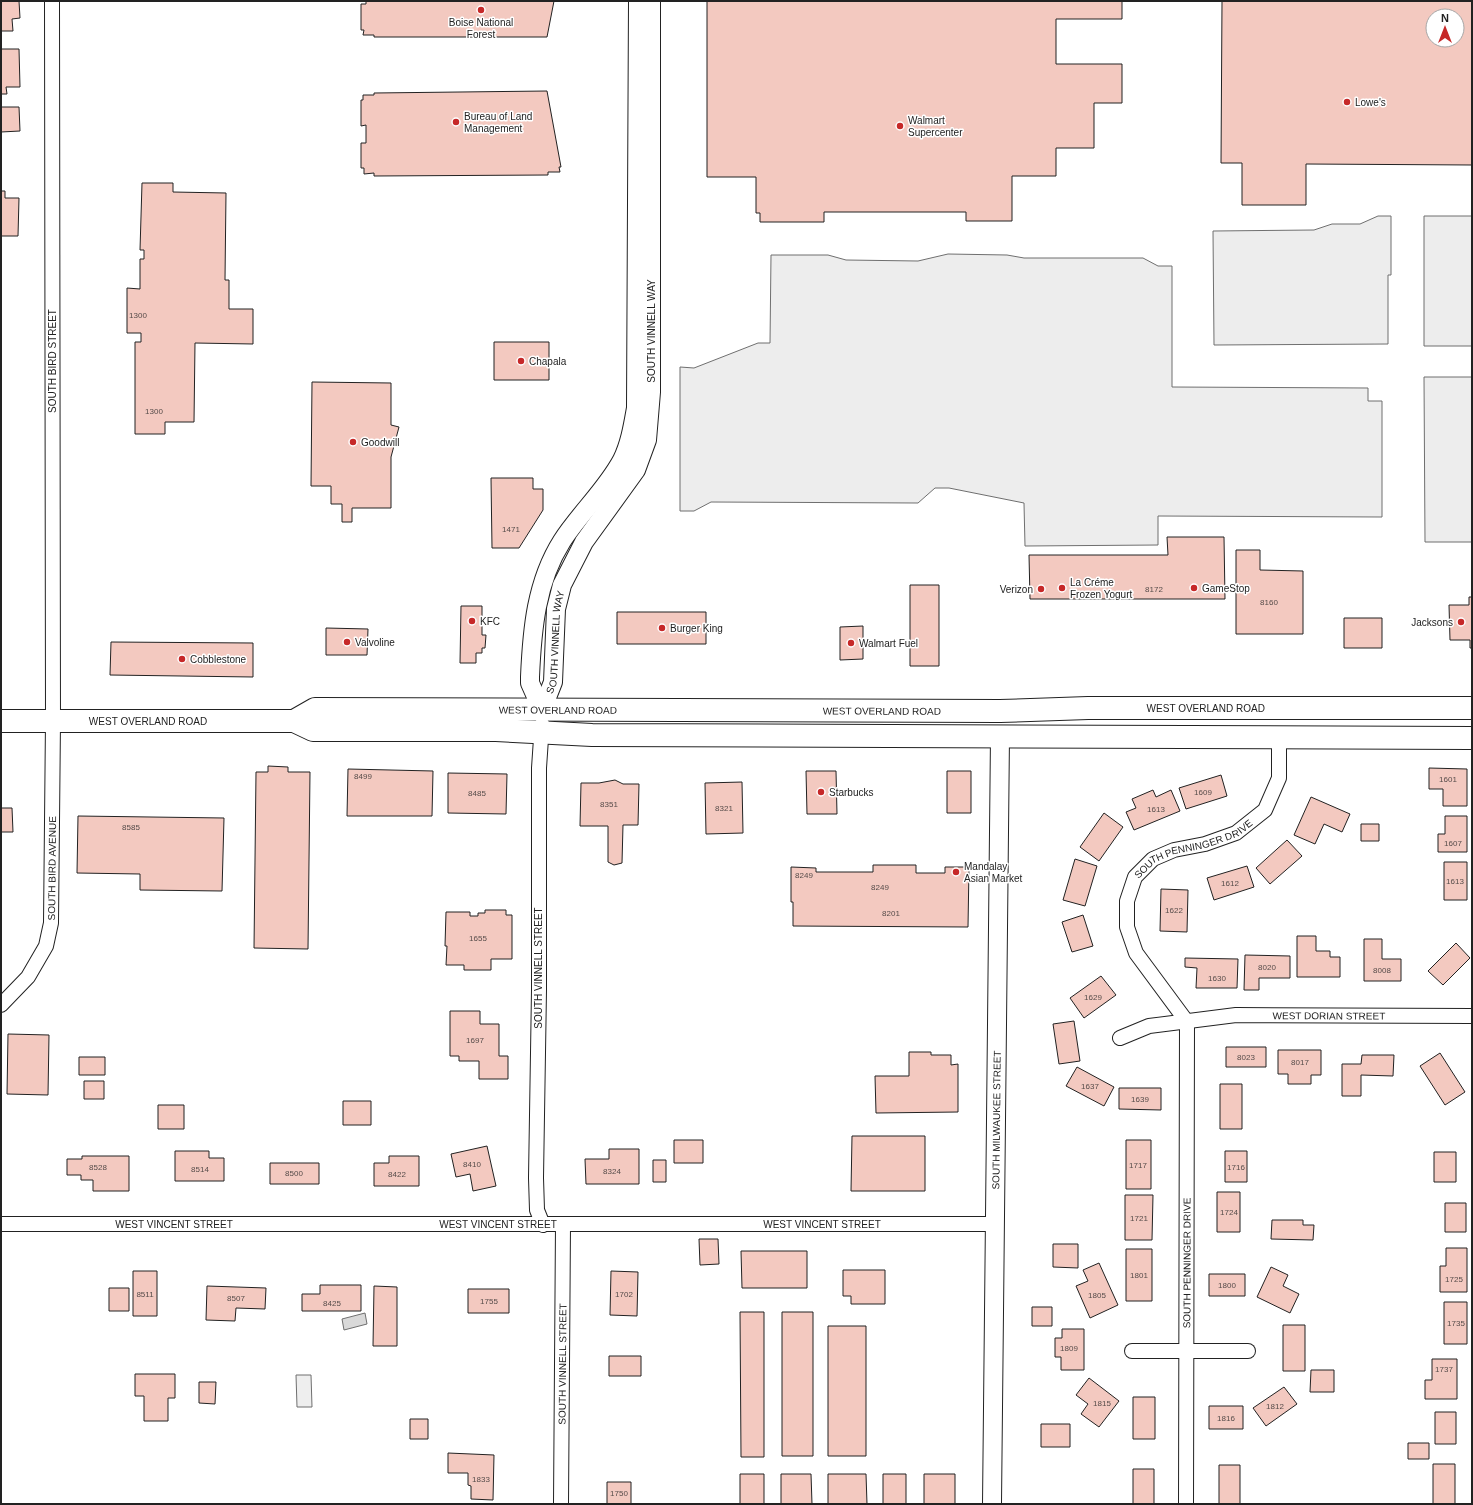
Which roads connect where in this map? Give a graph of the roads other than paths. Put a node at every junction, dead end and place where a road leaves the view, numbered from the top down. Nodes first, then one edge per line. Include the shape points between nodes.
1 (52, 1) edge
2 (638, 1) edge
3 (651, 1) edge
4 (1186, 707) junction
5 (1233, 708) junction
6 (1408, 708) junction
7 (1472, 708) edge
8 (542, 710) junction
9 (1000, 711) junction
10 (1, 721) edge
11 (53, 721) junction
12 (294, 721) junction
13 (541, 732) junction
14 (861, 736) junction
15 (1000, 736) junction
16 (1110, 737) junction
17 (1279, 737) junction
18 (1472, 738) edge
19 (4, 1003) edge
20 (1472, 1016) edge
21 (1187, 1022) junction
22 (1120, 1038) dead end
23 (1, 1224) edge
24 (995, 1224) junction
25 (543, 1225) junction
26 (563, 1225) junction
27 (1132, 1351) dead end
28 (1248, 1351) dead end
29 (1186, 1352) junction
30 (561, 1504) edge
31 (992, 1504) edge
32 (1186, 1504) edge

1 - 11 street, SOUTH BIRD STREET
2 - 8 street, SOUTH VINNELL WAY via 636,408 633,430 622,460 562,541 546,574 536,609 530,676 530,683
3 - 8 street, SOUTH VINNELL WAY via 651,392 647,440 636,470 584,542 562,586 556,609 553,682
4 - 5 main road, WEST OVERLAND ROAD
4 - 9 main road, WEST OVERLAND ROAD
4 - 15 main road via 1109,723 1018,723
5 - 6 main road, WEST OVERLAND ROAD
5 - 16 main road via 1226,724 1166,726
6 - 7 main road, WEST OVERLAND ROAD
6 - 17 main road via 1396,722 1389,724 1295,724
8 - 9 main road, WEST OVERLAND ROAD
8 - 12 main road, WEST OVERLAND ROAD via 315,709
8 - 13 street, SOUTH VINNELL STREET
9 - 14 main road via 983,724 896,724
10 - 11 main road, WEST OVERLAND ROAD
11 - 12 main road, WEST OVERLAND ROAD
11 - 19 street, SOUTH BIRD AVENUE via 51,924 44,952 28,977
12 - 13 main road, WEST OVERLAND ROAD via 313,730
13 - 14 main road, WEST OVERLAND ROAD via 599,735
13 - 25 street, SOUTH VINNELL STREET via 536,1178 537,1210
14 - 15 main road, WEST OVERLAND ROAD
15 - 16 main road, WEST OVERLAND ROAD
15 - 24 street, SOUTH MILWAUKEE STREET
16 - 17 main road, WEST OVERLAND ROAD
17 - 18 main road, WEST OVERLAND ROAD
17 - 21 street, SOUTH PENNINGER DRIVE via 1279,778 1265,810 1236,833 1205,844 1174,850 1153,859 1135,877 1127,901 1127,927 1136,954
20 - 21 street, WEST DORIAN STREET via 1236,1015
21 - 22 street via 1149,1026
21 - 29 street, SOUTH PENNINGER DRIVE
23 - 25 street, WEST VINCENT STREET
24 - 26 street, WEST VINCENT STREET
24 - 31 street, SOUTH MILWAUKEE STREET
25 - 26 street, WEST VINCENT STREET
26 - 30 street, SOUTH VINNELL STREET
27 - 29 street
28 - 29 street
29 - 32 street, SOUTH PENNINGER DRIVE

